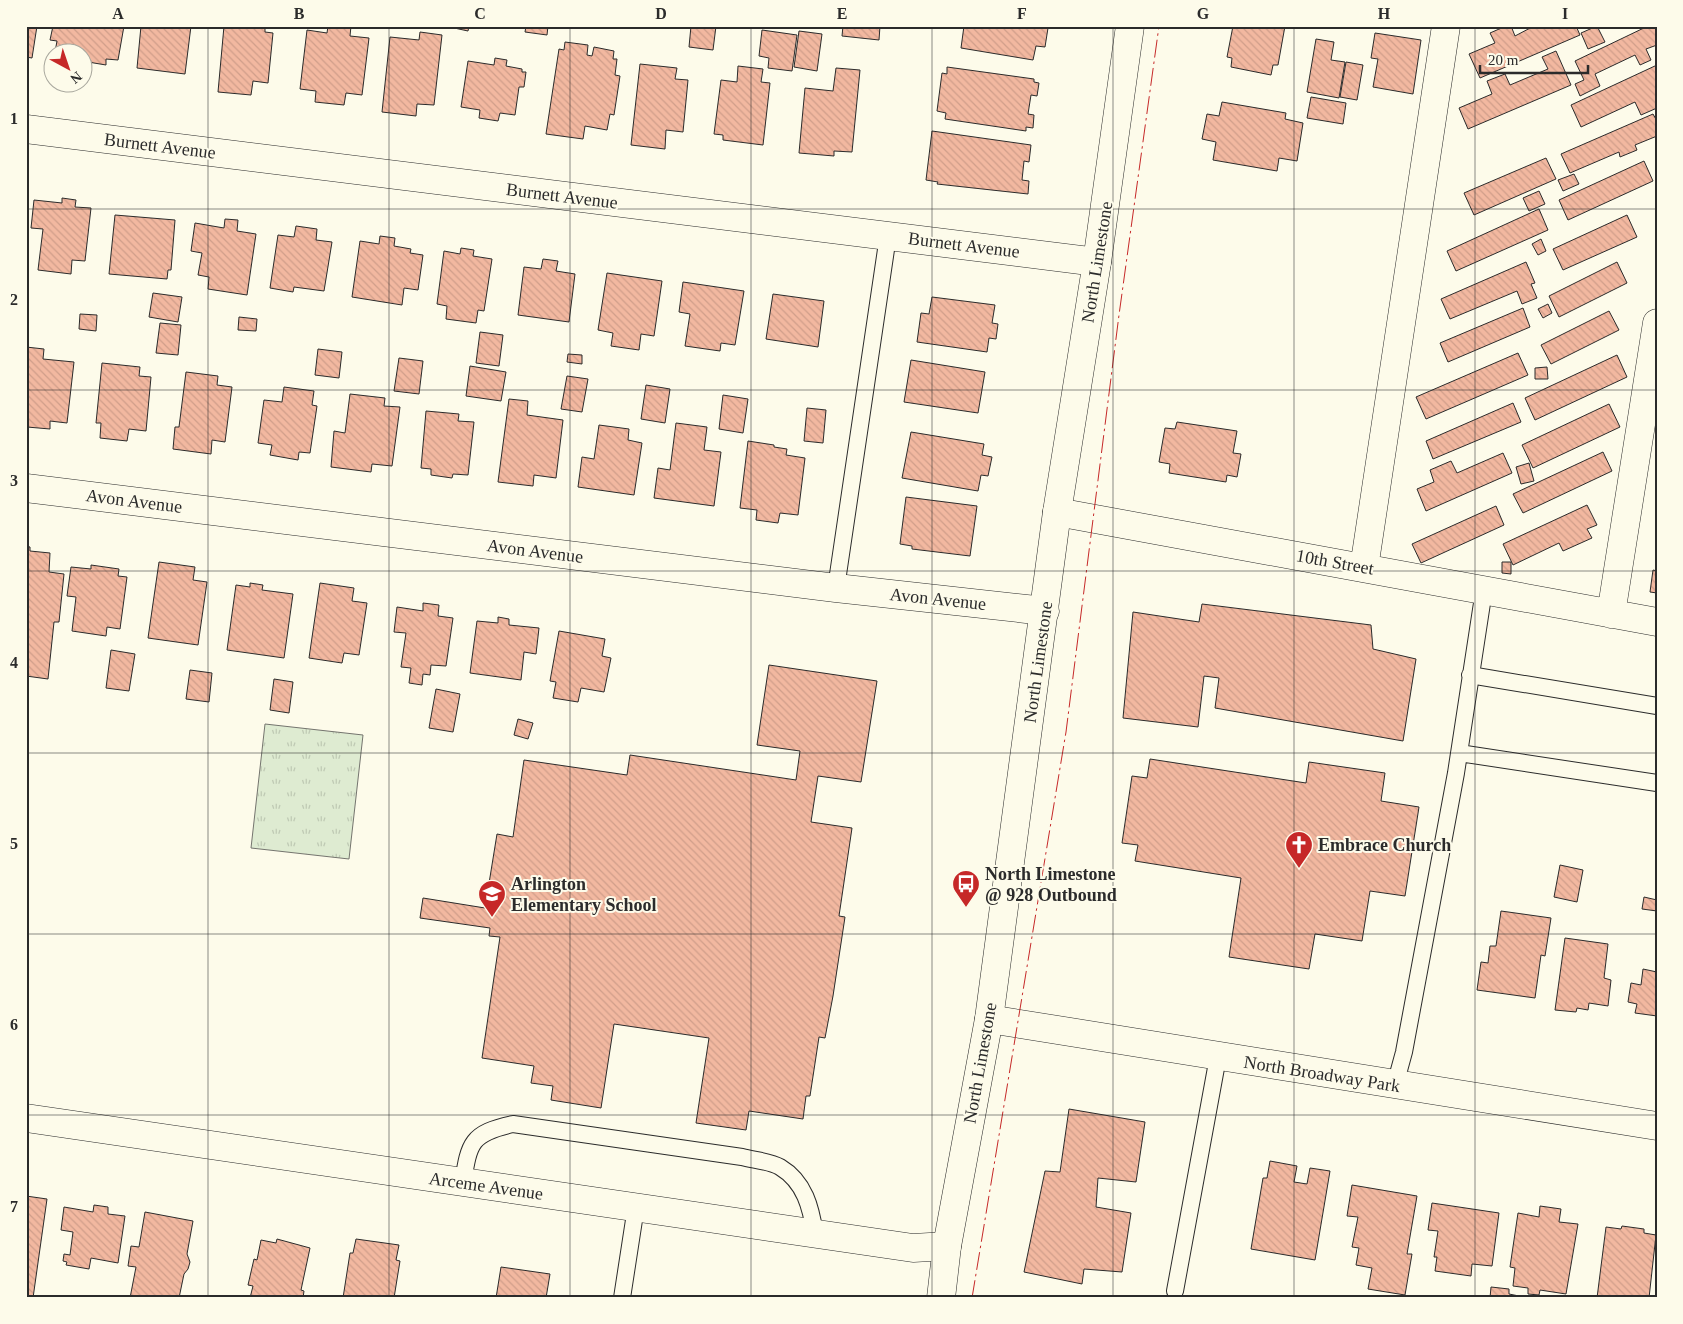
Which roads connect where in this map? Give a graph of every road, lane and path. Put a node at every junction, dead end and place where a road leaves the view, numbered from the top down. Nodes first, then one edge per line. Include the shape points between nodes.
1 (1130, 26) edge
2 (1446, 26) edge
3 (26, 129) edge
4 (888, 236) junction
5 (1098, 262) junction
6 (1657, 323) edge
7 (26, 488) edge
8 (1057, 512) junction
9 (1364, 568) junction
10 (836, 588) junction
11 (1484, 590) junction
12 (1045, 611) junction
13 (1611, 614) junction
14 (1657, 622) edge
15 (1470, 675) junction
16 (1657, 706) edge
17 (1459, 753) junction
18 (1657, 783) edge
19 (988, 1019) junction
20 (1218, 1057) junction
21 (1395, 1085) junction
22 (26, 1118) edge
23 (1657, 1126) edge
24 (463, 1182) junction
25 (636, 1207) junction
26 (815, 1234) junction
27 (947, 1246) junction
28 (1175, 1291) dead end
29 (622, 1298) edge
30 (941, 1298) edge

1 - 5 street, North Limestone
2 - 9 street
3 - 4 street, Burnett Avenue
4 - 5 street, Burnett Avenue
4 - 10 lane
5 - 8 street, North Limestone
6 - 13 street
7 - 10 street, Avon Avenue
8 - 9 street, 10th Street
8 - 12 street, North Limestone
9 - 11 street, 10th Street
10 - 12 street, Avon Avenue
11 - 13 street, 10th Street
11 - 15 lane
12 - 19 street, North Limestone
13 - 14 street, 10th Street
15 - 16 lane
15 - 17 lane
17 - 18 lane
17 - 21 lane via 1404,1052
19 - 20 street, North Broadway Park
19 - 27 street, North Limestone
20 - 21 street, North Broadway Park
20 - 28 lane
21 - 23 street, North Broadway Park
22 - 24 street, Arceme Avenue
24 - 25 street, Arceme Avenue
24 - 26 lane via 468,1150 477,1138 494,1128 513,1124 742,1157 778,1166 792,1176 811,1208
25 - 26 street, Arceme Avenue
25 - 29 lane
26 - 27 street, Arceme Avenue via 913,1248
27 - 30 street, North Limestone

